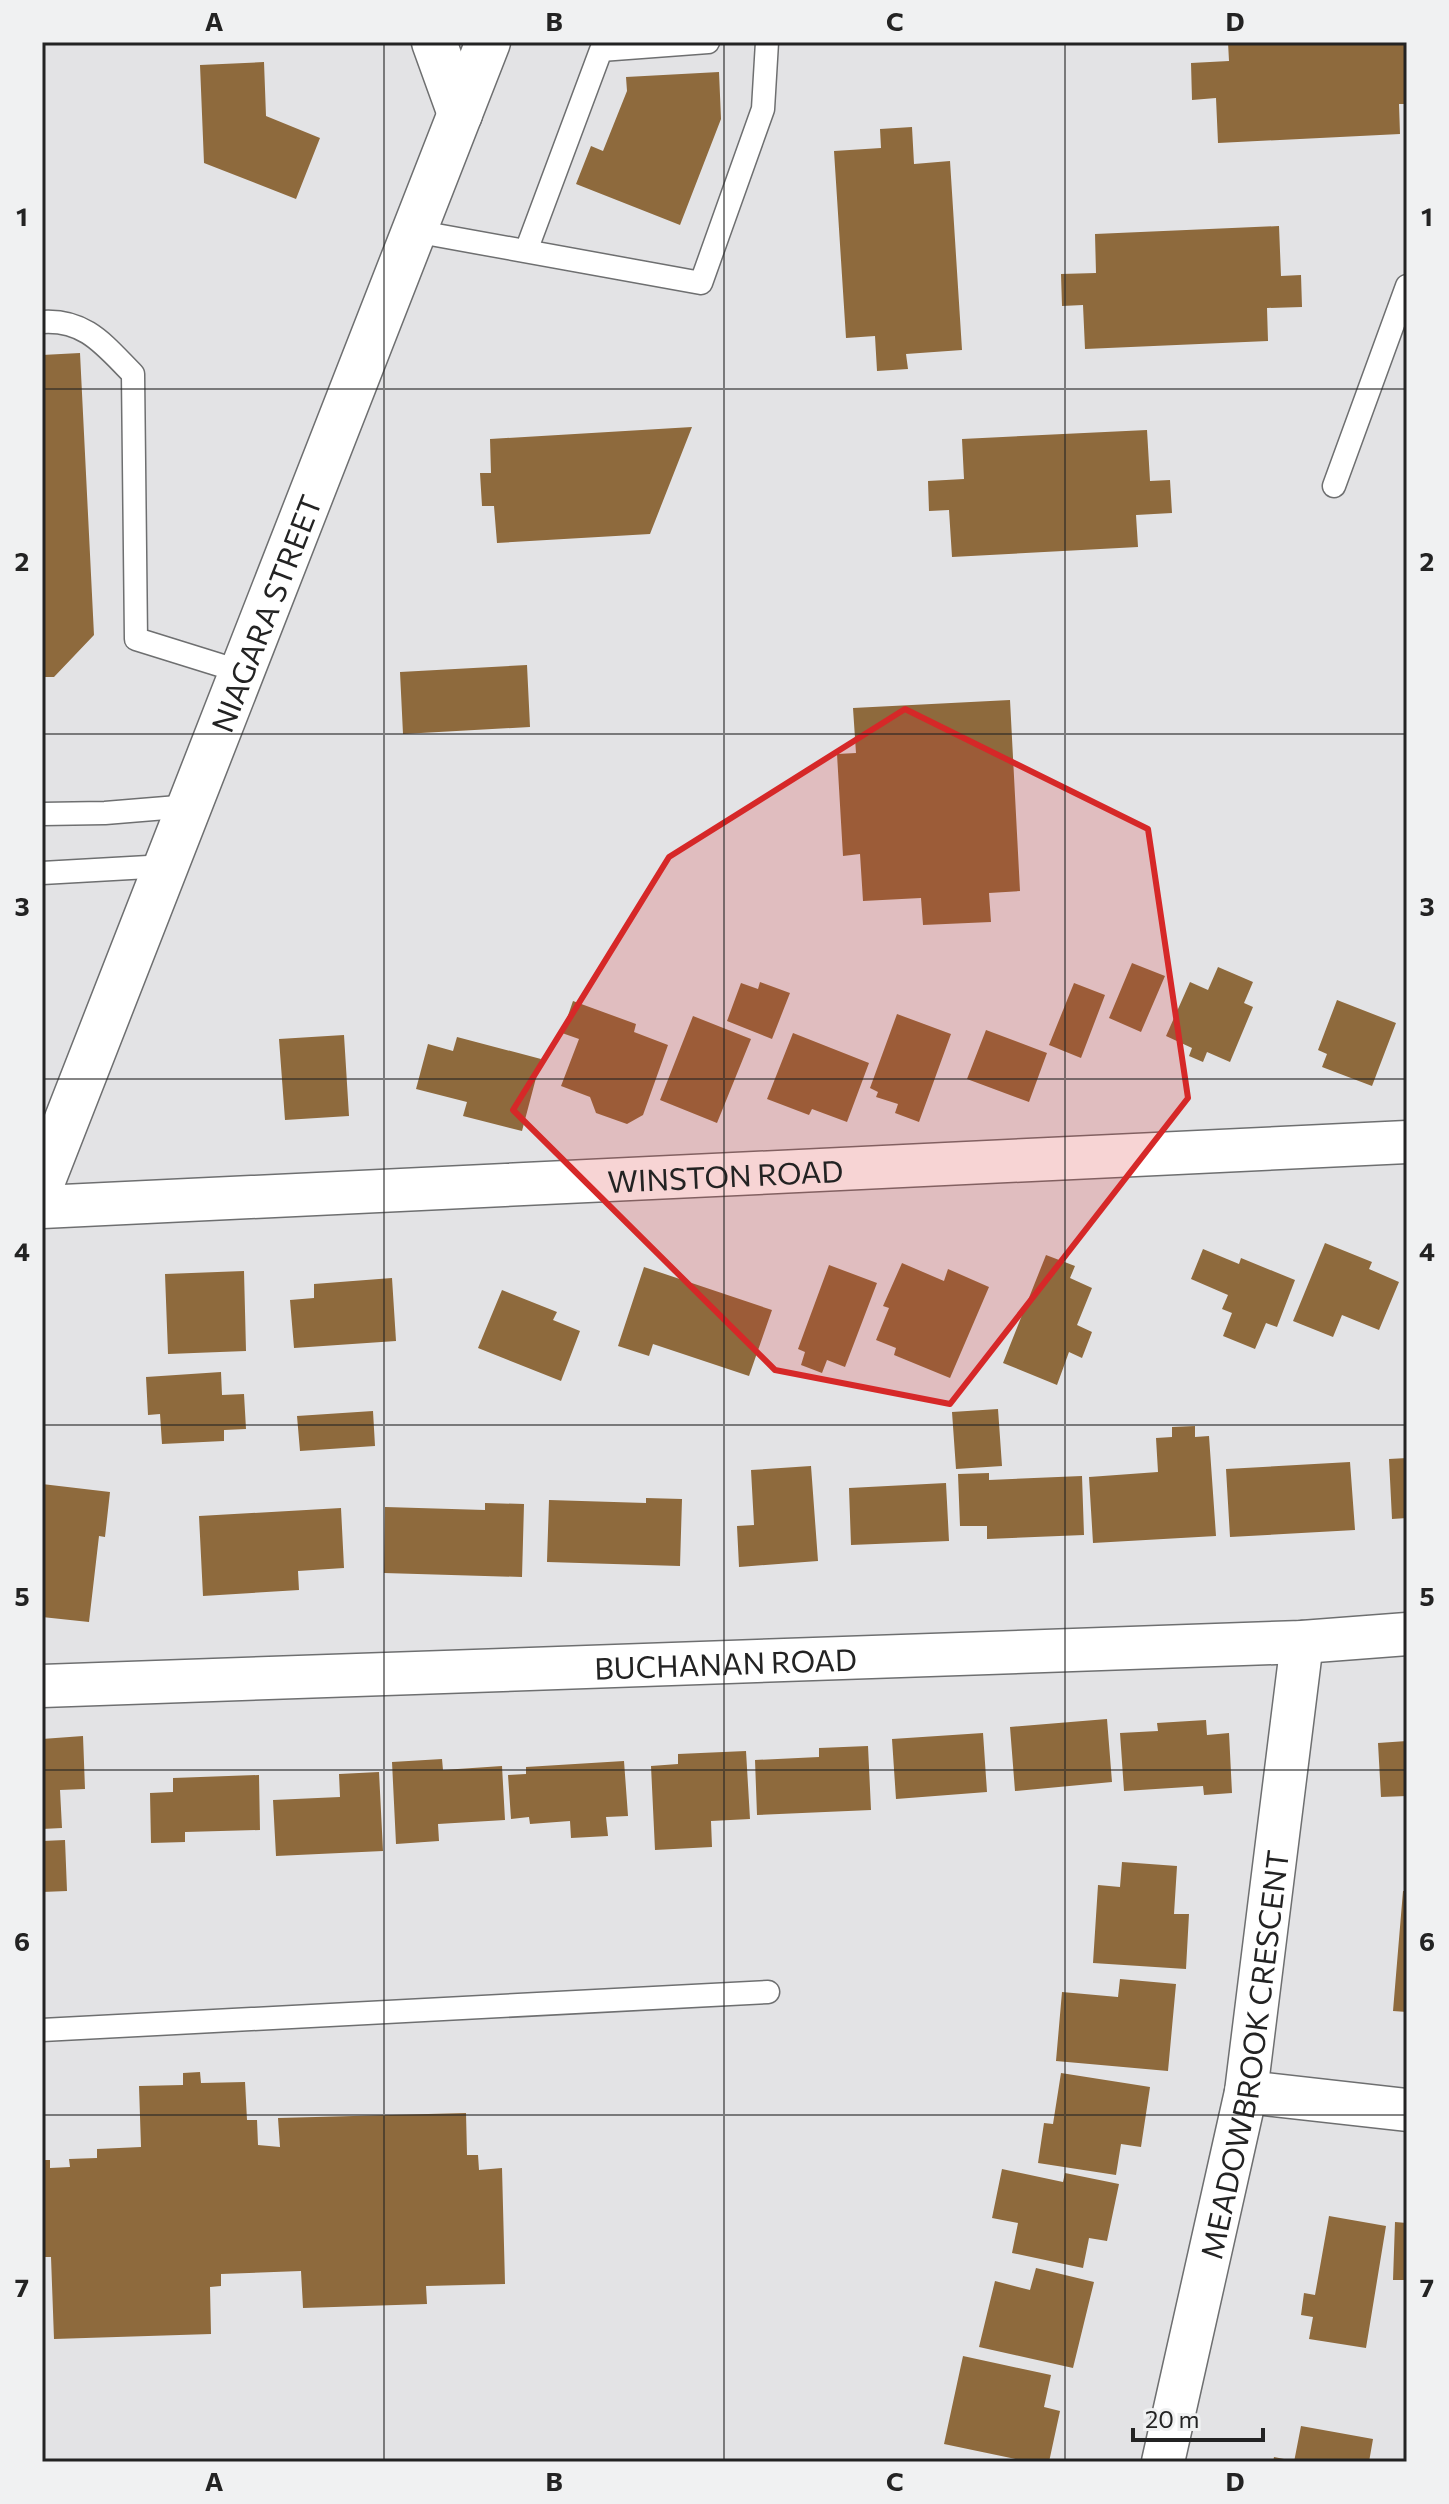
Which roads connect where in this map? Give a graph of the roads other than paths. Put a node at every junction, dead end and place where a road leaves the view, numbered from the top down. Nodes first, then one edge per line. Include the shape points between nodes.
1 (434, 42) edge
2 (488, 42) edge
3 (708, 42) edge
4 (767, 42) edge
5 (460, 114) junction
6 (414, 231) junction
7 (526, 251) junction
8 (1407, 286) edge
9 (42, 322) edge
10 (1334, 486) dead end
11 (242, 672) junction
12 (190, 806) junction
13 (42, 814) edge
14 (166, 866) junction
15 (42, 873) edge
16 (1407, 1142) edge
17 (42, 1183) edge
18 (42, 1207) edge
19 (1407, 1634) edge
20 (1302, 1642) junction
21 (42, 1686) edge
22 (768, 1992) dead end
23 (42, 2030) edge
24 (1246, 2092) junction
25 (1407, 2110) edge
26 (1163, 2462) edge

1 - 5 main road
2 - 5 main road, NIAGARA STREET
3 - 7 lane via 601,50
4 - 7 lane via 763,109 701,283
5 - 6 main road, NIAGARA STREET
6 - 7 lane
6 - 11 main road, NIAGARA STREET
8 - 10 lane
9 - 11 lane via 93,333 133,374 136,639
11 - 12 main road, NIAGARA STREET
12 - 13 lane
12 - 14 main road, NIAGARA STREET
14 - 15 lane
14 - 17 main road, NIAGARA STREET
16 - 18 street, WINSTON ROAD
19 - 20 street, BUCHANAN ROAD
20 - 21 street, BUCHANAN ROAD
20 - 24 street, MEADOWBROOK CRESCENT
22 - 23 lane
24 - 25 street
24 - 26 street, MEADOWBROOK CRESCENT

